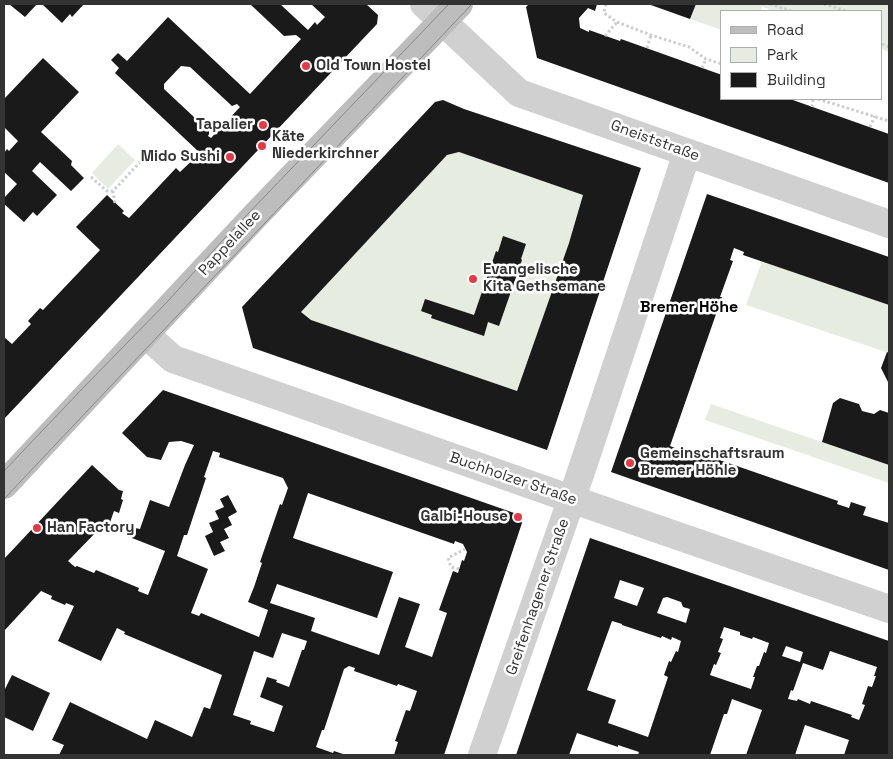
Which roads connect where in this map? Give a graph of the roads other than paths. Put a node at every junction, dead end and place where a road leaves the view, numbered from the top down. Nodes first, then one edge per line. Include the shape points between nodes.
1 (442, 10) edge
2 (687, 153) junction
3 (889, 224) edge
4 (145, 334) junction
5 (4, 485) edge
6 (571, 499) junction
7 (889, 609) edge
8 (482, 755) edge

1 - 2 street, Gneiststraße via 519,93
1 - 4 street, Pappelallee
2 - 3 street, Gneiststraße
2 - 6 street, Greifenhagener Straße
4 - 5 street, Pappelallee
4 - 6 street, Buchholzer Straße via 173,359
6 - 7 street, Buchholzer Straße
6 - 8 street, Greifenhagener Straße

